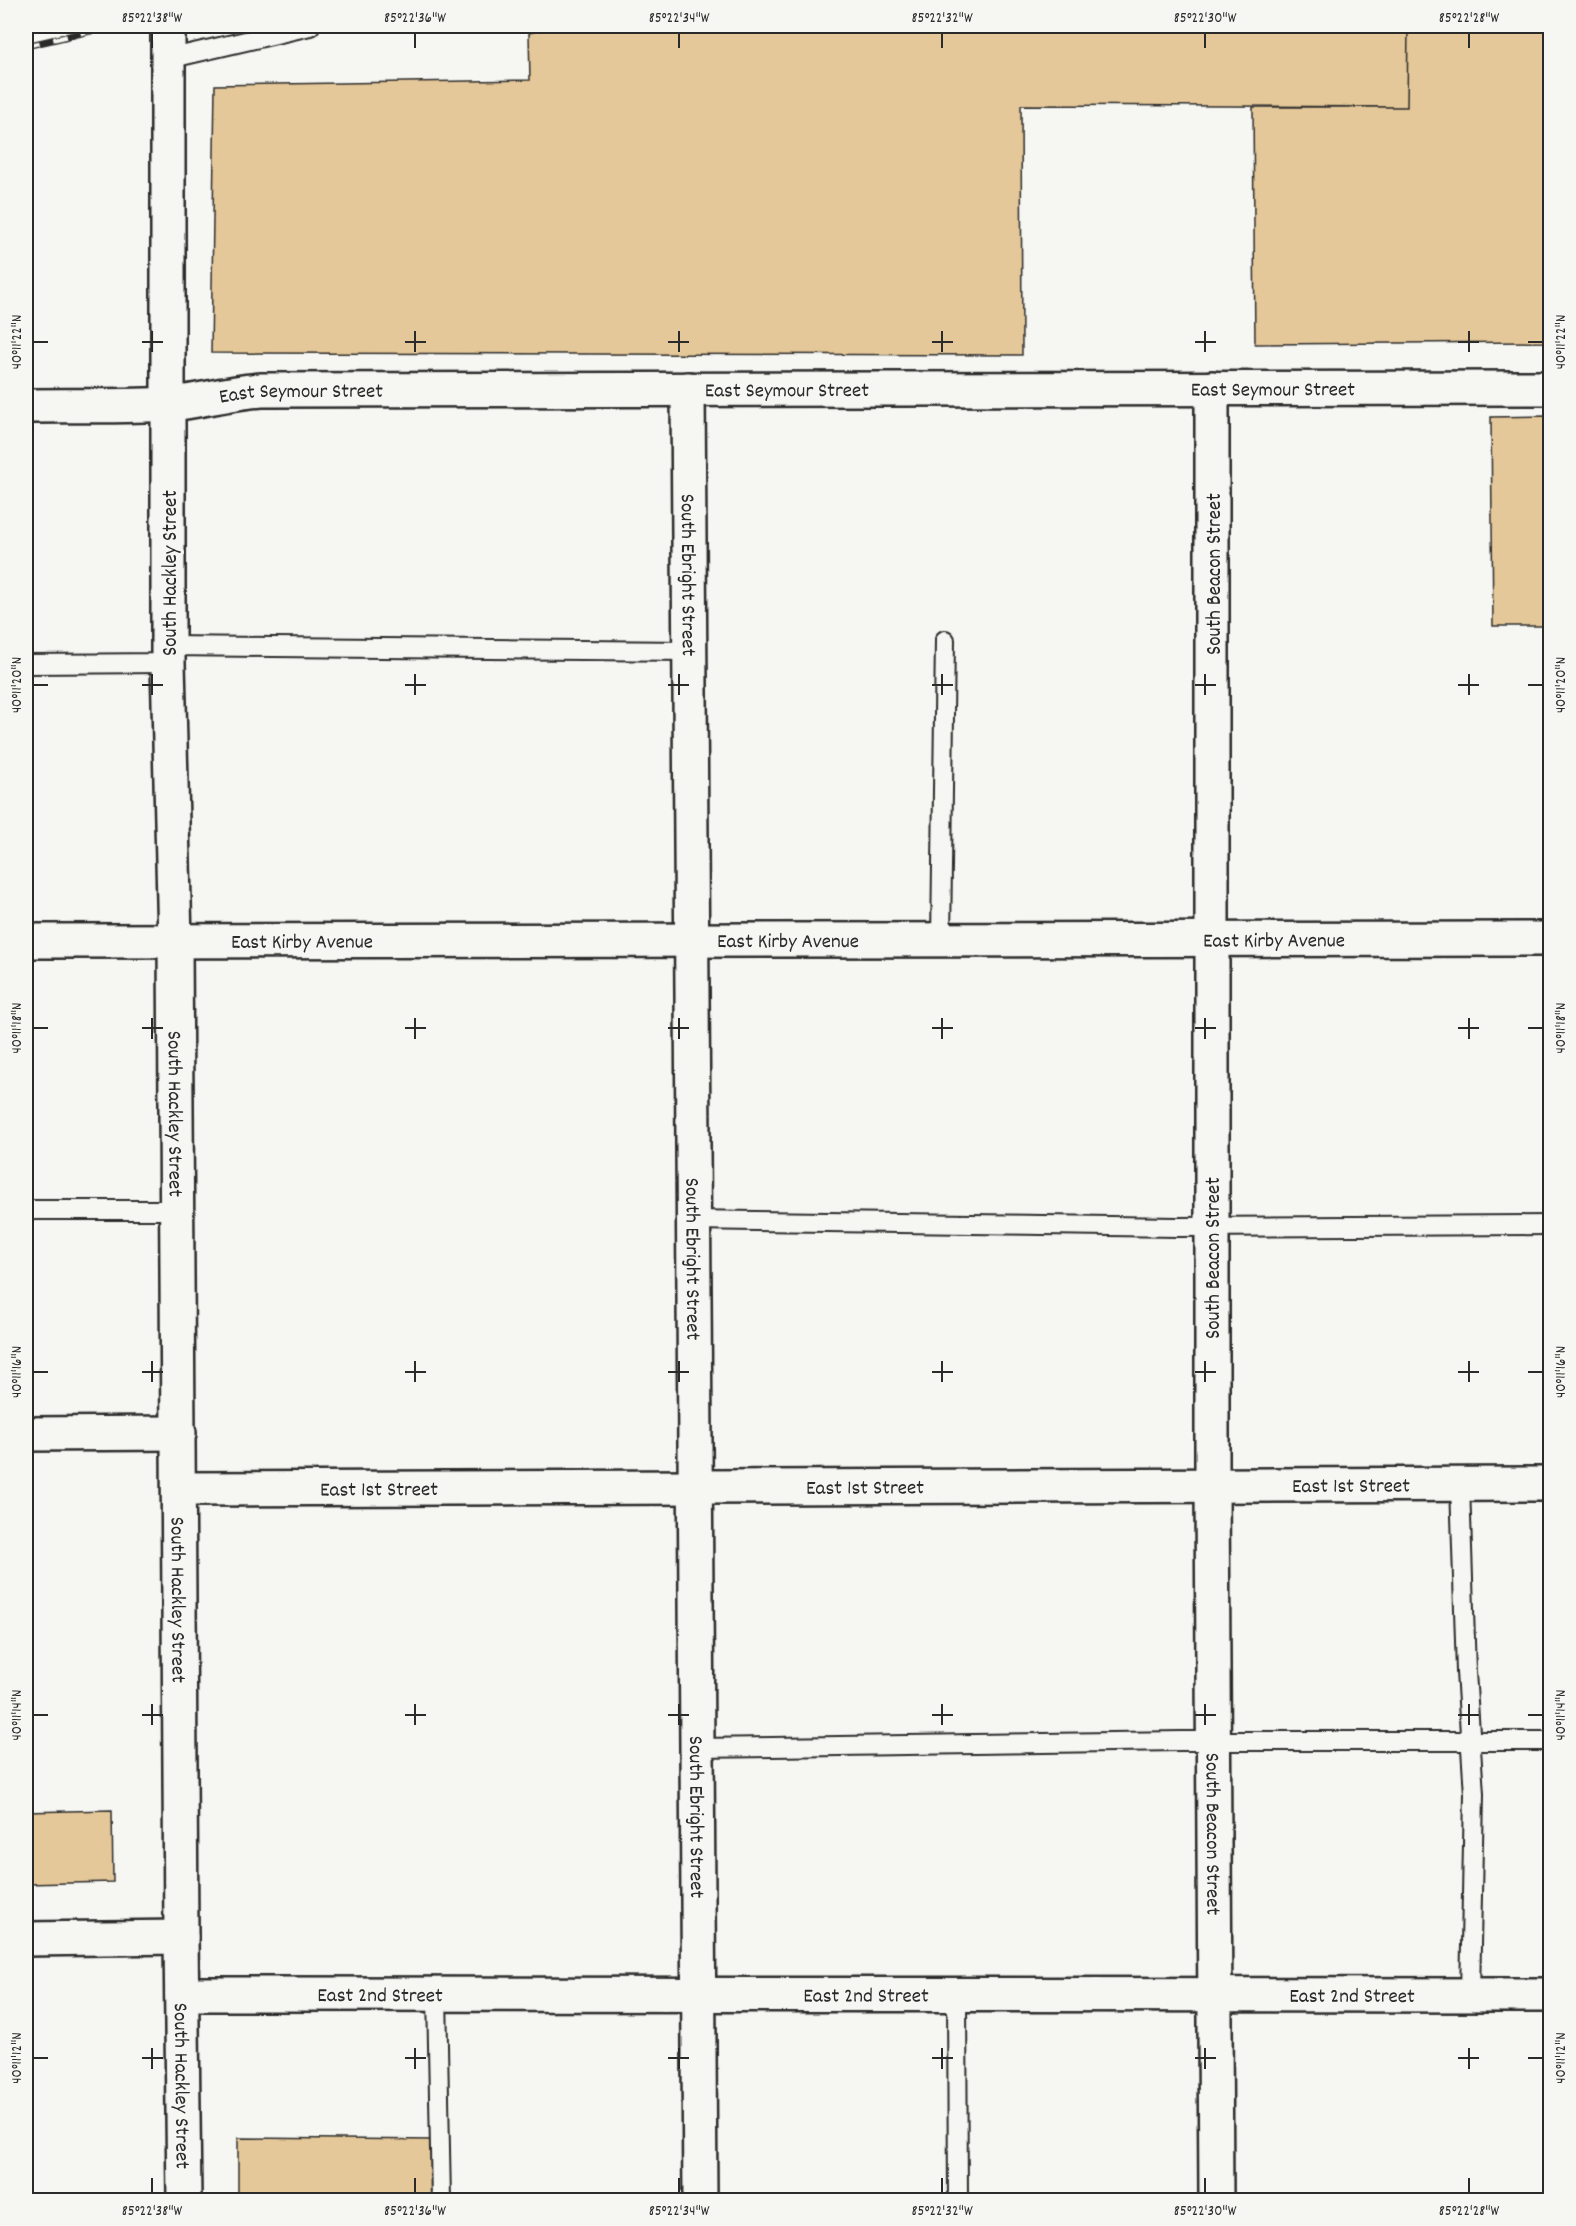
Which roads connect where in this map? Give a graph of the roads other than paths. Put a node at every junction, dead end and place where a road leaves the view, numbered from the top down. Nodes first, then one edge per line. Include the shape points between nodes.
1 (168, 26) edge
2 (310, 26) edge
3 (168, 59) junction
4 (1551, 387) edge
5 (1212, 388) junction
6 (688, 389) junction
7 (169, 404) junction
8 (26, 405) edge
9 (945, 640) dead end
10 (689, 651) junction
11 (168, 655) junction
12 (26, 664) edge
13 (1214, 939) junction
14 (1551, 939) edge
15 (692, 940) junction
16 (941, 940) junction
17 (26, 941) edge
18 (175, 941) junction
19 (26, 1210) edge
20 (177, 1210) junction
21 (693, 1220) junction
22 (1551, 1225) edge
23 (1212, 1227) junction
24 (179, 1433) junction
25 (26, 1434) edge
26 (1551, 1484) edge
27 (1460, 1485) junction
28 (1212, 1486) junction
29 (695, 1487) junction
30 (179, 1489) junction
31 (1214, 1741) junction
32 (1469, 1741) junction
33 (1551, 1741) edge
34 (697, 1748) junction
35 (181, 1937) junction
36 (26, 1939) edge
37 (182, 1994) junction
38 (436, 1994) junction
39 (698, 1994) junction
40 (957, 1994) junction
41 (1215, 1995) junction
42 (1470, 1995) junction
43 (1551, 1995) edge
44 (184, 2200) edge
45 (441, 2200) edge
46 (700, 2200) edge
47 (958, 2200) edge
48 (1216, 2200) edge

1 - 3 street, South Hackley Street
2 - 3 lane
3 - 7 street, South Hackley Street
4 - 5 street, East Seymour Street
5 - 6 street, East Seymour Street
5 - 13 street, South Beacon Street
6 - 7 street, East Seymour Street via 262,390
6 - 10 street, South Ebright Street
7 - 8 street, East Seymour Street
7 - 11 street, South Hackley Street
9 - 16 lane
10 - 11 lane
10 - 15 street, South Ebright Street
11 - 12 lane
11 - 18 street, South Hackley Street
13 - 14 street, East Kirby Avenue
13 - 16 street, East Kirby Avenue
13 - 23 street, South Beacon Street
15 - 16 street, East Kirby Avenue
15 - 18 street, East Kirby Avenue
15 - 21 street, South Ebright Street
17 - 18 street, East Kirby Avenue
18 - 20 street, South Hackley Street
19 - 20 lane
20 - 24 street, South Hackley Street
21 - 23 lane
21 - 29 street, South Ebright Street
22 - 23 lane
23 - 28 street, South Beacon Street
24 - 25 street
24 - 30 street, South Hackley Street
26 - 27 street, East 1st Street
27 - 28 street, East 1st Street
27 - 32 lane
28 - 29 street, East 1st Street
28 - 31 street, South Beacon Street
29 - 30 street, East 1st Street
29 - 34 street, South Ebright Street
30 - 35 street, South Hackley Street
31 - 32 lane
31 - 34 lane
31 - 41 street, South Beacon Street
32 - 33 lane
32 - 42 lane via 1474,1794
34 - 39 street, South Ebright Street
35 - 36 street
35 - 37 street, South Hackley Street
37 - 38 street, East 2nd Street
37 - 44 street, South Hackley Street
38 - 39 street, East 2nd Street
38 - 45 lane
39 - 40 street, East 2nd Street
39 - 46 street, South Ebright Street
40 - 41 street, East 2nd Street
40 - 47 lane
41 - 42 street, East 2nd Street
41 - 48 street, South Beacon Street
42 - 43 street, East 2nd Street

